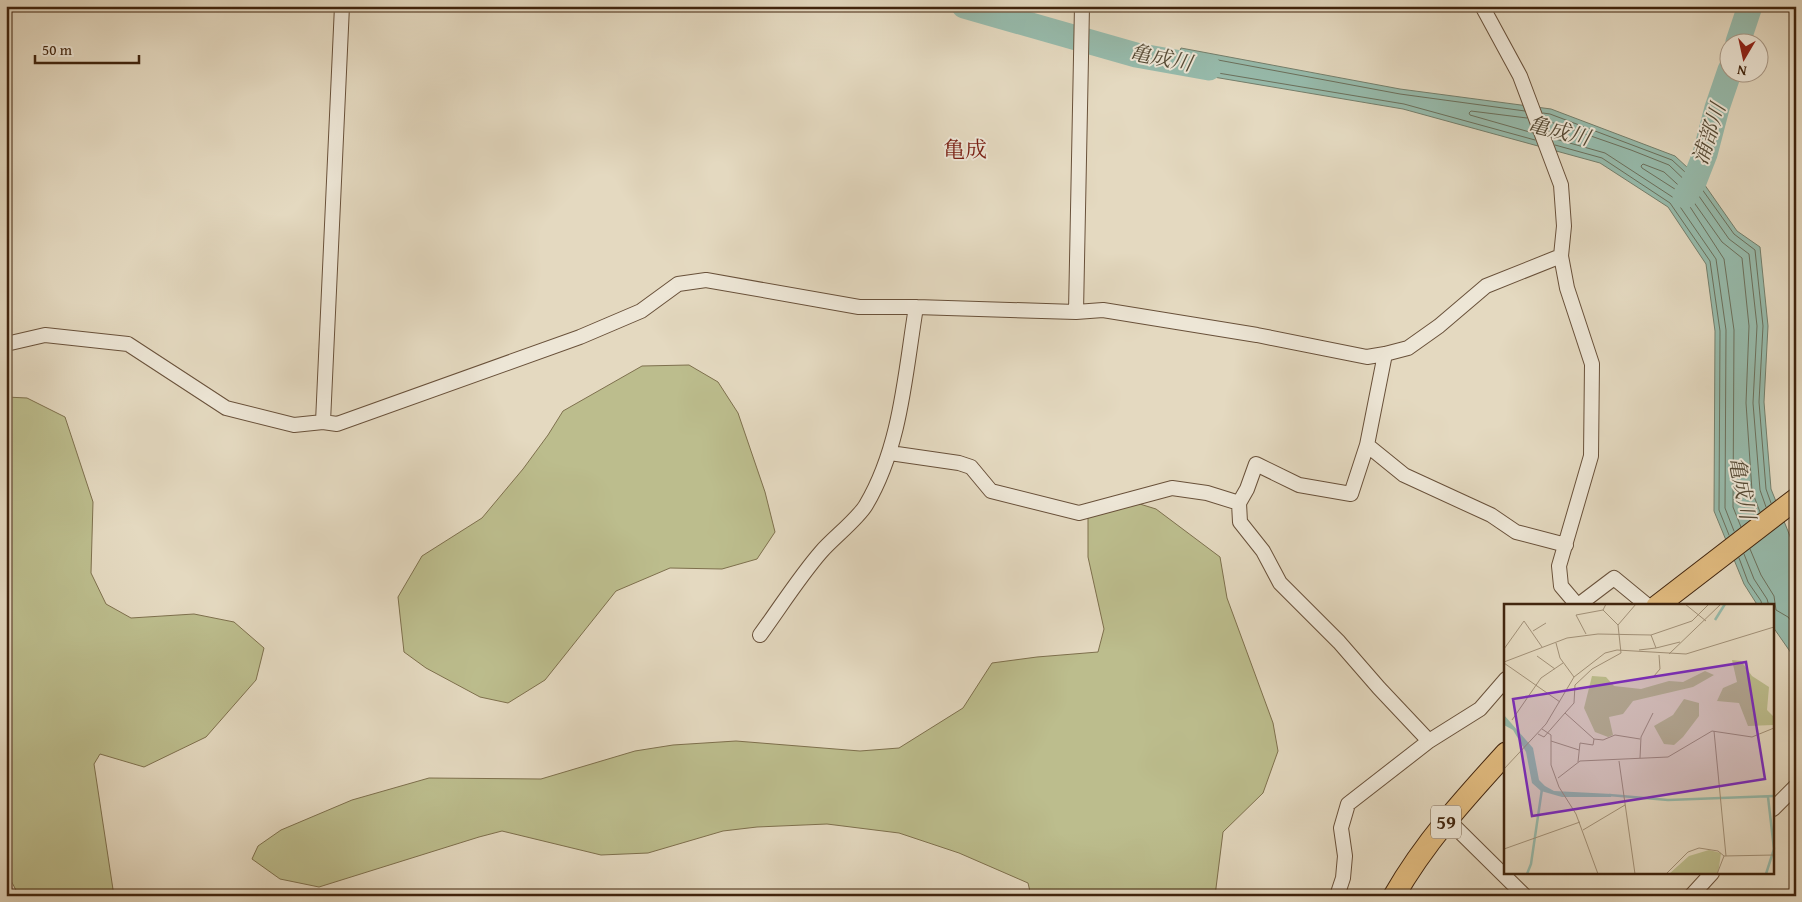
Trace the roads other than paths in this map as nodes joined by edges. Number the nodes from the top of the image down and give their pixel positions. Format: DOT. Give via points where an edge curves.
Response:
graph roads {
  1 [pos="342,6"];
  2 [pos="1082,6"];
  3 [pos="1482,6"];
  4 [pos="1561,256"];
  5 [pos="916,307"];
  6 [pos="1076,312"];
  7 [pos="6,344"];
  8 [pos="1385,354"];
  9 [pos="323,422"];
  10 [pos="1367,445"];
  11 [pos="890,453"];
  12 [pos="1796,499"];
  13 [pos="1239,503"];
  14 [pos="1566,545"];
  15 [pos="1576,604"];
  16 [pos="1581,604"];
  17 [pos="1646,604"];
  18 [pos="1660,604"];
  19 [pos="760,635"];
  20 [pos="1504,681"];
  21 [pos="1429,741"];
  22 [pos="1504,755"];
  23 [pos="1796,786"];
  24 [pos="1774,808"];
  25 [pos="1448,820"];
  26 [pos="1711,874"];
  27 [pos="1337,896"];
  28 [pos="1394,896"];
  29 [pos="1525,896"];
  30 [pos="1691,896"];
  1 -- 9 [label="street"];
  2 -- 6 [label="street"];
  3 -- 4 [label="street" via="1521,77 1560,185 1564,226"];
  4 -- 8 [label="street" via="1486,286 1408,348"];
  4 -- 14 [label="street" via="1567,288 1592,364 1591,456"];
  5 -- 6 [label="street"];
  5 -- 9 [label="street" via="859,307 706,280 678,284 641,311 580,338 337,424"];
  5 -- 11 [label="street"];
  6 -- 8 [label="street" via="1103,310 1257,334 1367,357"];
  7 -- 9 [label="street" via="45,335 128,344 226,408 294,425"];
  8 -- 10 [label="street"];
  10 -- 13 [label="street" via="1351,494 1298,485 1256,464"];
  10 -- 14 [label="street" via="1404,475 1491,515 1516,532"];
  11 -- 13 [label="street" via="965,465 971,467 991,491 1079,513 1172,488 1207,493"];
  11 -- 19 [label="street" via="865,507 820,553"];
  12 -- 18 [label="main road"];
  13 -- 21 [label="street" via="1240,522 1263,551 1280,583"];
  14 -- 15 [label="street" via="1559,566 1561,586"];
  16 -- 17 [label="street" via="1614,578"];
  20 -- 21 [label="street" via="1480,709"];
  21 -- 27 [label="street" via="1348,804 1341,828 1345,856"];
  22 -- 25 [label="main road, 59"];
  23 -- 24 [label="street"];
  25 -- 28 [label="main road, 59"];
  25 -- 29 [label="street"];
  26 -- 30 [label="street"];
}
